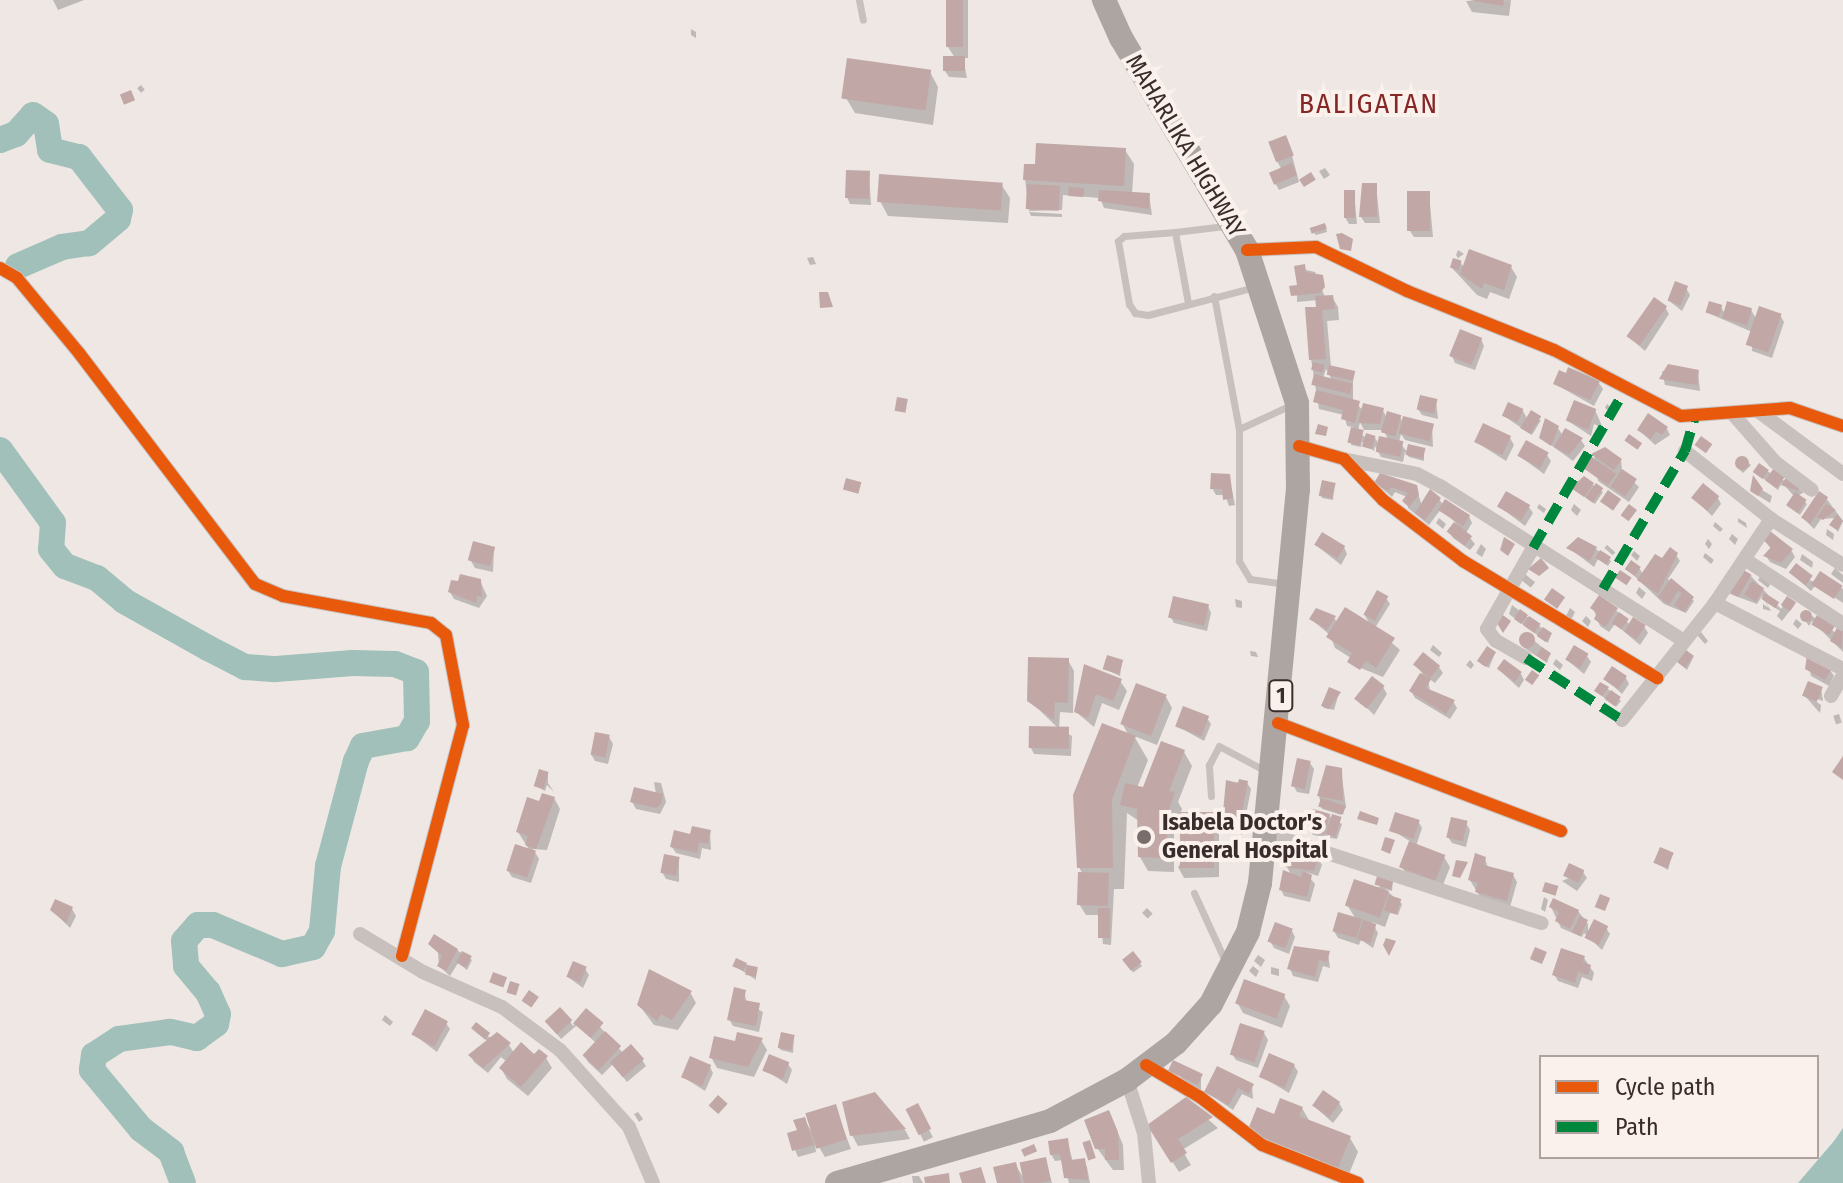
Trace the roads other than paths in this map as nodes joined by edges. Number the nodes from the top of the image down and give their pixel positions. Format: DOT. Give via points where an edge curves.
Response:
graph roads {
  1 [pos="859,0"];
  2 [pos="1104,0"];
  3 [pos="863,20"];
  4 [pos="1232,225"];
  5 [pos="1175,232"];
  6 [pos="1247,250"];
  7 [pos="0,268"];
  8 [pos="1261,286"];
  9 [pos="1214,296"];
  10 [pos="1188,303"];
  11 [pos="1297,403"];
  12 [pos="1758,411"];
  13 [pos="1732,413"];
  14 [pos="1843,426"];
  15 [pos="1239,429"];
  16 [pos="1299,446"];
  17 [pos="1685,451"];
  18 [pos="1344,459"];
  19 [pos="1843,474"];
  20 [pos="1812,490"];
  21 [pos="1771,519"];
  22 [pos="1533,548"];
  23 [pos="1746,560"];
  24 [pos="1843,565"];
  25 [pos="1290,585"];
  26 [pos="1509,588"];
  27 [pos="1715,603"];
  28 [pos="1843,624"];
  29 [pos="1683,640"];
  30 [pos="1526,658"];
  31 [pos="1843,672"];
  32 [pos="1657,678"];
  33 [pos="1831,696"];
  34 [pos="1622,720"];
  35 [pos="1278,723"];
  36 [pos="1273,776"];
  37 [pos="1211,796"];
  38 [pos="1561,831"];
  39 [pos="1266,833"];
  40 [pos="1194,893"];
  41 [pos="1542,923"];
  42 [pos="360,934"];
  43 [pos="402,956"];
  44 [pos="1230,973"];
  45 [pos="1137,1072"];
  46 [pos="653,1183"];
  47 [pos="837,1183"];
  48 [pos="1149,1183"];
  49 [pos="1358,1183"];
  1 -- 3 [label="lane"];
  2 -- 4 [label="highway, MAHARLIKA HIGHWAY / 1"];
  4 -- 5 [label="lane"];
  4 -- 6 [label="highway, MAHARLIKA HIGHWAY / 1"];
  5 -- 10 [label="lane"];
  5 -- 10 [label="lane" via="1124,236 1116,251 1135,313 1148,315"];
  6 -- 8 [label="highway, MAHARLIKA HIGHWAY / 1"];
  6 -- 13 [label="street" via="1316,247 1407,291 1554,350 1667,411 1681,416"];
  7 -- 43 [label="street" via="17,278 79,353 255,584 283,596 431,623 446,635 463,725"];
  8 -- 9 [label="lane"];
  8 -- 11 [label="highway, MAHARLIKA HIGHWAY / 1"];
  9 -- 10 [label="lane"];
  9 -- 15 [label="lane"];
  11 -- 15 [label="lane"];
  11 -- 16 [label="highway, MAHARLIKA HIGHWAY / 1"];
  12 -- 13 [label="street"];
  12 -- 14 [label="street" via="1790,408"];
  12 -- 19 [label="street"];
  13 -- 20 [label="street" via="1775,462"];
  15 -- 25 [label="lane" via="1239,561 1250,579"];
  16 -- 18 [label="street"];
  16 -- 25 [label="highway, MAHARLIKA HIGHWAY / 1"];
  17 -- 21 [label="street"];
  18 -- 22 [label="street" via="1417,474"];
  18 -- 26 [label="street" via="1361,471 1383,500 1463,561"];
  21 -- 23 [label="street"];
  21 -- 24 [label="street"];
  22 -- 26 [label="street"];
  22 -- 29 [label="street"];
  23 -- 27 [label="street"];
  23 -- 28 [label="street"];
  25 -- 35 [label="highway, MAHARLIKA HIGHWAY / 1"];
  26 -- 30 [label="street" via="1487,629 1496,641"];
  26 -- 32 [label="street"];
  27 -- 29 [label="street"];
  27 -- 31 [label="street"];
  29 -- 32 [label="street"];
  31 -- 33 [label="street"];
  32 -- 34 [label="street"];
  35 -- 36 [label="highway, MAHARLIKA HIGHWAY / 1"];
  35 -- 38 [label="street"];
  36 -- 37 [label="lane" via="1219,746 1209,765"];
  36 -- 39 [label="highway, MAHARLIKA HIGHWAY / 1"];
  39 -- 41 [label="street"];
  39 -- 44 [label="highway, MAHARLIKA HIGHWAY / 1" via="1248,932"];
  40 -- 44 [label="lane"];
  42 -- 43 [label="street"];
  43 -- 46 [label="street" via="423,972 502,1007 560,1050 629,1127"];
  44 -- 45 [label="highway, MAHARLIKA HIGHWAY / 1" via="1201,1016"];
  45 -- 47 [label="highway, MAHARLIKA HIGHWAY / 1" via="1050,1121"];
  45 -- 48 [label="street"];
  45 -- 49 [label="street" via="1200,1097 1262,1145"];
}
